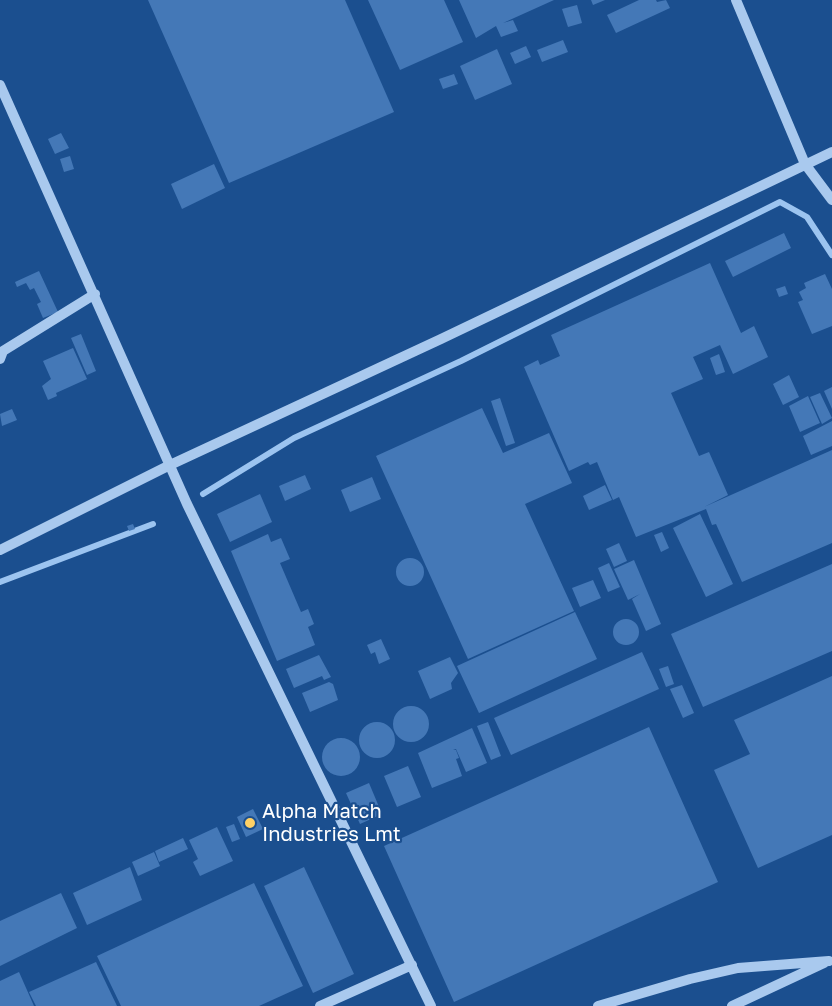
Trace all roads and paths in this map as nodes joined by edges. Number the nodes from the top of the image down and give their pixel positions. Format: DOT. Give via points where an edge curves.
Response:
graph roads {
  1 [pos="736,0"];
  2 [pos="0,86"];
  3 [pos="5,108"];
  4 [pos="832,152"];
  5 [pos="806,164"];
  6 [pos="832,201"];
  7 [pos="95,294"];
  8 [pos="0,358"];
  9 [pos="170,465"];
  10 [pos="0,550"];
  11 [pos="831,960"];
  12 [pos="411,965"];
  13 [pos="320,1006"];
  14 [pos="431,1006"];
  15 [pos="598,1006"];
  16 [pos="732,1006"];
  1 -- 5 [label="street"];
  2 -- 3 [label="street"];
  3 -- 7 [label="street"];
  4 -- 5 [label="street"];
  5 -- 6 [label="street"];
  5 -- 9 [label="street"];
  7 -- 8 [label="street" via="3,351"];
  7 -- 9 [label="street"];
  9 -- 10 [label="street"];
  9 -- 12 [label="street"];
  11 -- 15 [label="street" via="738,968"];
  11 -- 16 [label="street"];
  12 -- 13 [label="street"];
  12 -- 14 [label="street"];
}
